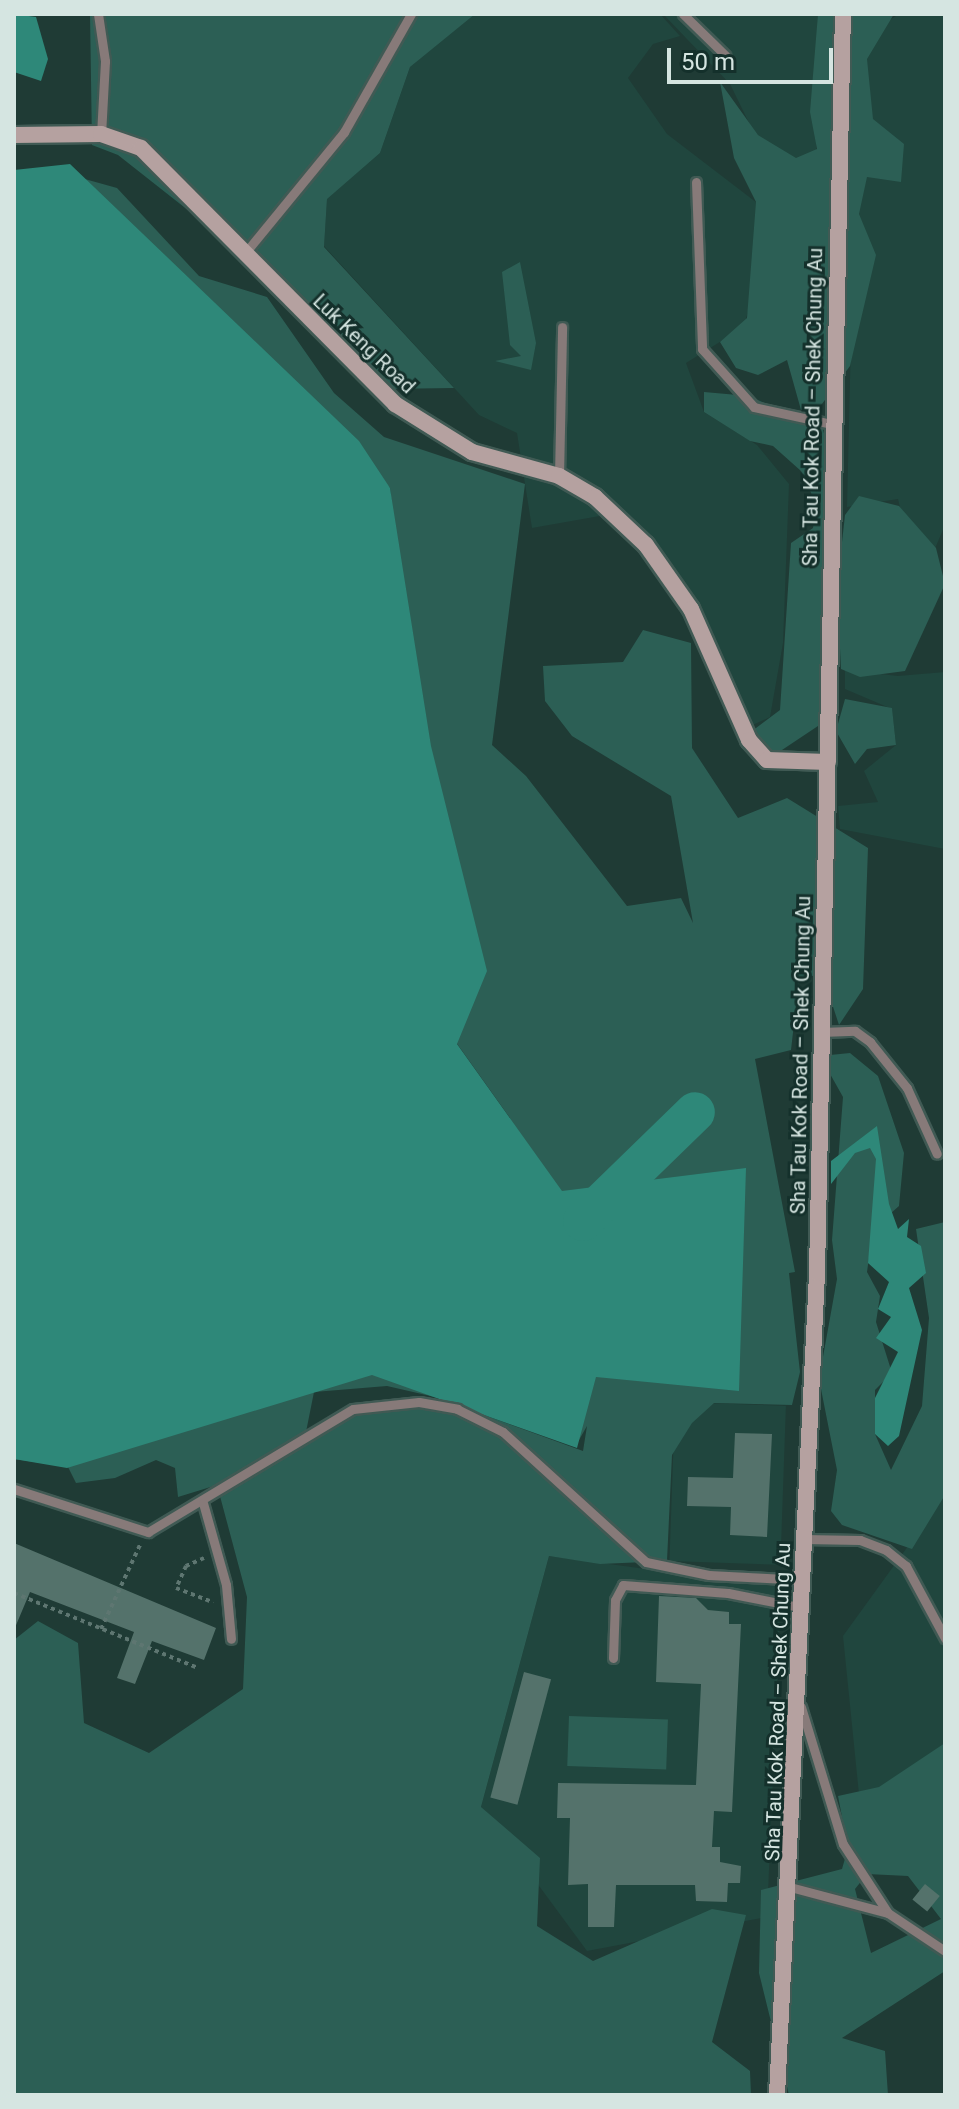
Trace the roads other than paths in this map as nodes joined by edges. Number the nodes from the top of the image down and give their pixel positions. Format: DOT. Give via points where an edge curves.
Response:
graph roads {
  1 [pos="98,14"];
  2 [pos="411,14"];
  3 [pos="683,14"];
  4 [pos="843,14"];
  5 [pos="725,55"];
  6 [pos="101,134"];
  7 [pos="14,135"];
  8 [pos="696,182"];
  9 [pos="245,253"];
  10 [pos="562,327"];
  11 [pos="831,424"];
  12 [pos="559,476"];
  13 [pos="828,762"];
  14 [pos="821,1032"];
  15 [pos="937,1154"];
  16 [pos="14,1489"];
  17 [pos="203,1503"];
  18 [pos="804,1539"];
  19 [pos="805,1580"];
  20 [pos="804,1608"];
  21 [pos="945,1638"];
  22 [pos="231,1639"];
  23 [pos="613,1658"];
  24 [pos="800,1704"];
  25 [pos="790,1887"];
  26 [pos="888,1913"];
  27 [pos="945,1951"];
  28 [pos="777,2095"];
  1 -- 6 [label="lane" via="105,61"];
  2 -- 9 [label="lane" via="344,132"];
  3 -- 5 [label="lane"];
  4 -- 11 [label="main road, Sha Tau Kok Road – Shek Chung Au"];
  6 -- 7 [label="main road, Luk Keng Road"];
  6 -- 9 [label="main road, Luk Keng Road" via="150,155"];
  8 -- 11 [label="lane" via="702,349 754,407"];
  9 -- 12 [label="main road, Luk Keng Road" via="416,419 472,452"];
  10 -- 12 [label="lane"];
  11 -- 13 [label="main road, Sha Tau Kok Road – Shek Chung Au"];
  12 -- 13 [label="main road, Luk Keng Road" via="612,511 653,555 702,626 749,740 767,760"];
  13 -- 14 [label="main road, Sha Tau Kok Road – Shek Chung Au"];
  14 -- 15 [label="lane" via="855,1031 879,1051 907,1088"];
  14 -- 18 [label="main road, Sha Tau Kok Road – Shek Chung Au"];
  16 -- 17 [label="lane" via="128,1531 148,1532"];
  17 -- 19 [label="lane" via="353,1409 419,1402 457,1409 503,1432 646,1562 709,1575"];
  17 -- 22 [label="lane"];
  18 -- 19 [label="main road, Sha Tau Kok Road – Shek Chung Au"];
  18 -- 21 [label="lane" via="860,1540 886,1550 906,1566"];
  19 -- 20 [label="main road, Sha Tau Kok Road – Shek Chung Au"];
  20 -- 23 [label="lane" via="728,1593 623,1585 615,1600"];
  20 -- 24 [label="main road, Sha Tau Kok Road – Shek Chung Au"];
  24 -- 25 [label="main road, Sha Tau Kok Road – Shek Chung Au"];
  24 -- 26 [label="lane" via="843,1844"];
  25 -- 26 [label="lane"];
  25 -- 28 [label="main road, Sha Tau Kok Road – Shek Chung Au"];
  26 -- 27 [label="lane"];
}
